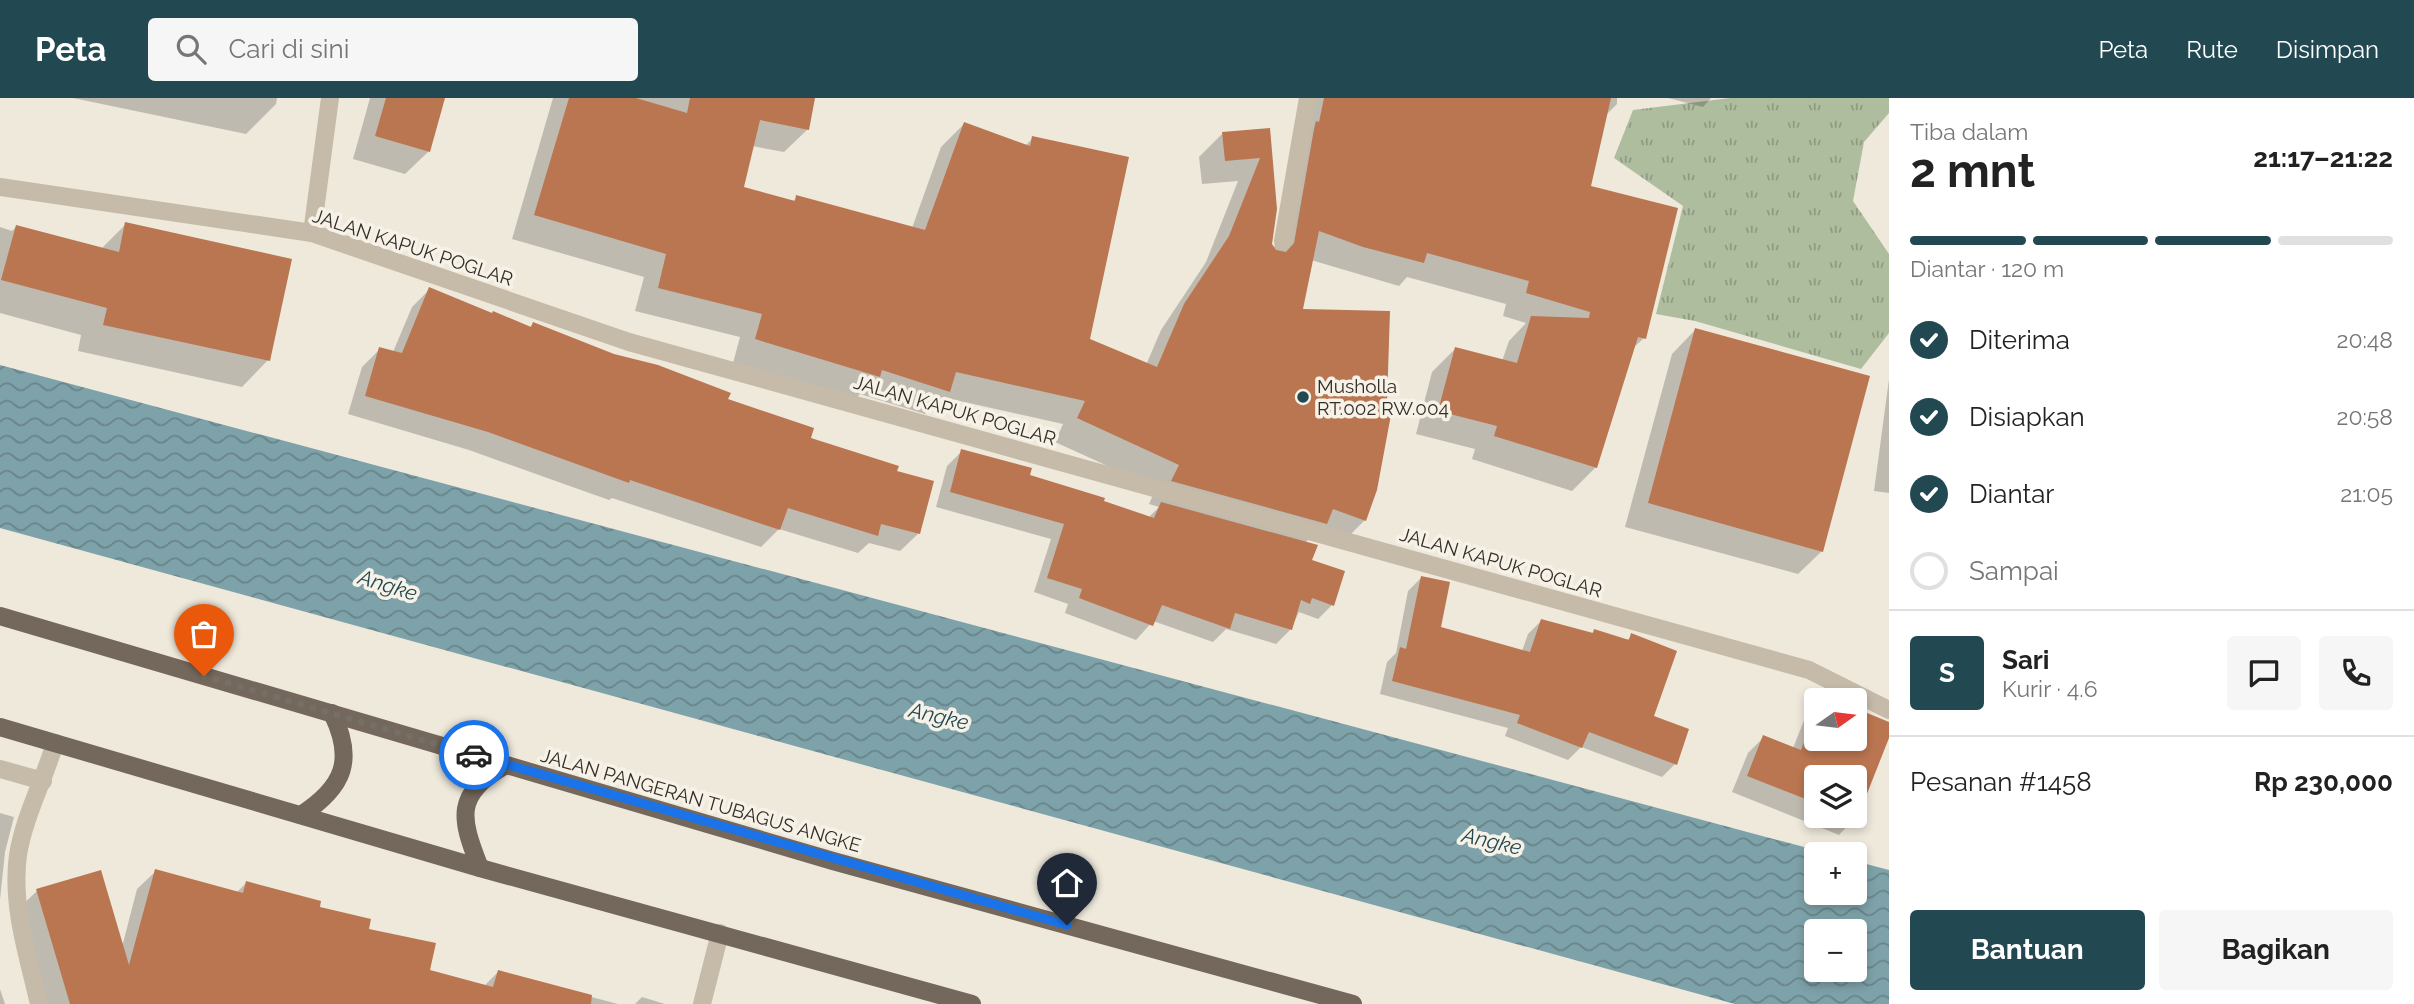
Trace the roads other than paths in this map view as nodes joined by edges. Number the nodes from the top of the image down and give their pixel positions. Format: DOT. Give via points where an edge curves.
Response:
graph roads {
  1 [pos="330,98"];
  2 [pos="1308,98"];
  3 [pos="0,187"];
  4 [pos="312,233"];
  5 [pos="1283,241"];
  6 [pos="0,617"];
  7 [pos="1889,710"];
  8 [pos="332,713"];
  9 [pos="0,727"];
  10 [pos="55,743"];
  11 [pos="506,765"];
  12 [pos="0,769"];
  13 [pos="43,780"];
  14 [pos="301,815"];
  15 [pos="480,867"];
  16 [pos="720,933"];
  17 [pos="39,1004"];
  18 [pos="702,1004"];
  19 [pos="972,1004"];
  20 [pos="1353,1004"];
  1 -- 4 [label="street"];
  2 -- 5 [label="street"];
  3 -- 4 [label="street, JALAN KAPUK POGLAR"];
  4 -- 7 [label="street, JALAN KAPUK POGLAR" via="629,342 1810,670"];
  6 -- 8 [label="main road, JALAN PANGERAN TUBAGUS ANGKE"];
  8 -- 11 [label="main road, JALAN PANGERAN TUBAGUS ANGKE"];
  8 -- 14 [label="main road" via="342,736 341,774 332,791"];
  9 -- 10 [label="main road"];
  10 -- 13 [label="street"];
  10 -- 14 [label="main road"];
  11 -- 15 [label="main road" via="484,778 465,805 464,824"];
  11 -- 20 [label="main road, JALAN PANGERAN TUBAGUS ANGKE" via="833,861"];
  12 -- 13 [label="street"];
  13 -- 17 [label="street" via="17,868 19,918"];
  14 -- 15 [label="main road"];
  15 -- 16 [label="main road"];
  16 -- 18 [label="street"];
  16 -- 19 [label="main road"];
}
